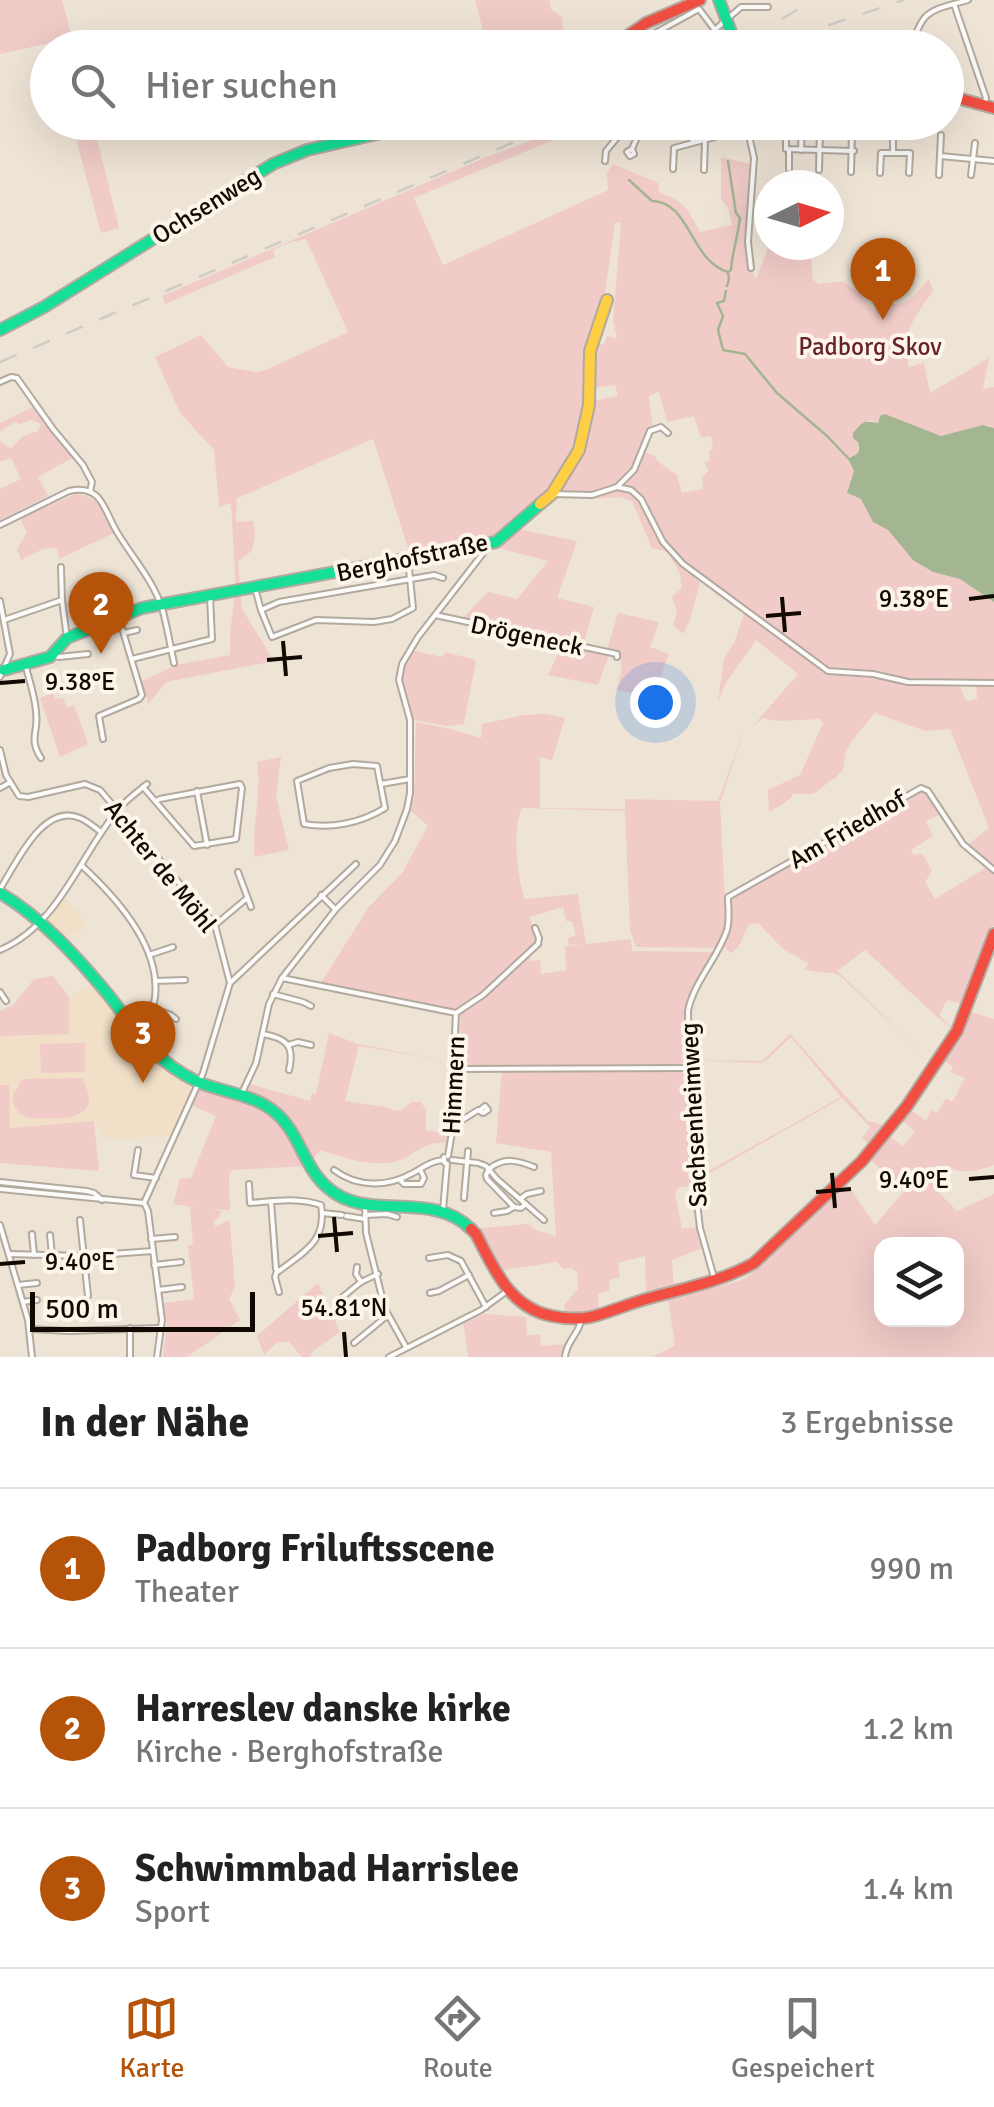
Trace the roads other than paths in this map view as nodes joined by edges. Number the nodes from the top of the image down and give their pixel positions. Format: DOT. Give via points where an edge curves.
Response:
graph roads {
  1 [pos="690,0"];
  2 [pos="700,0"];
  3 [pos="717,0"];
  4 [pos="968,0"];
  5 [pos="954,4"];
  6 [pos="768,7"];
  7 [pos="727,20"];
  8 [pos="629,30"];
  9 [pos="635,30"];
  10 [pos="660,30"];
  11 [pos="715,30"];
  12 [pos="731,30"];
  13 [pos="916,30"];
  14 [pos="963,30"];
  15 [pos="964,33"];
  16 [pos="964,100"];
  17 [pos="989,106"];
  18 [pos="349,140"];
  19 [pos="617,140"];
  20 [pos="636,140"];
  21 [pos="692,140"];
  22 [pos="705,140"];
  23 [pos="750,140"];
  24 [pos="786,140"];
  25 [pos="801,140"];
  26 [pos="819,140"];
  27 [pos="852,140"];
  28 [pos="893,140"];
  29 [pos="941,140"];
  30 [pos="693,143"];
  31 [pos="974,143"];
  32 [pos="632,149"];
  33 [pos="789,150"];
  34 [pos="801,150"];
  35 [pos="819,150"];
  36 [pos="853,151"];
  37 [pos="892,153"];
  38 [pos="940,156"];
  39 [pos="972,158"];
  40 [pos="605,162"];
  41 [pos="994,162"];
  42 [pos="789,168"];
  43 [pos="673,169"];
  44 [pos="704,170"];
  45 [pos="819,170"];
  46 [pos="851,172"];
  47 [pos="880,172"];
  48 [pos="909,173"];
  49 [pos="939,175"];
  50 [pos="970,176"];
  51 [pos="752,268"];
  52 [pos="607,300"];
  53 [pos="0,330"];
  54 [pos="0,382"];
  55 [pos="668,433"];
  56 [pos="616,487"];
  57 [pos="90,492"];
  58 [pos="552,494"];
  59 [pos="0,524"];
  60 [pos="491,544"];
  61 [pos="408,560"];
  62 [pos="61,567"];
  63 [pos="442,578"];
  64 [pos="411,580"];
  65 [pos="255,588"];
  66 [pos="210,597"];
  67 [pos="62,600"];
  68 [pos="0,601"];
  69 [pos="160,605"];
  70 [pos="260,610"];
  71 [pos="435,615"];
  72 [pos="119,618"];
  73 [pos="4,620"];
  74 [pos="137,630"];
  75 [pos="124,634"];
  76 [pos="67,638"];
  77 [pos="170,648"];
  78 [pos="10,654"];
  79 [pos="88,654"];
  80 [pos="53,655"];
  81 [pos="617,657"];
  82 [pos="132,659"];
  83 [pos="174,662"];
  84 [pos="23,664"];
  85 [pos="2,673"];
  86 [pos="994,683"];
  87 [pos="103,740"];
  88 [pos="0,750"];
  89 [pos="41,758"];
  90 [pos="410,779"];
  91 [pos="9,783"];
  92 [pos="381,784"];
  93 [pos="0,788"];
  94 [pos="198,791"];
  95 [pos="156,802"];
  96 [pos="118,810"];
  97 [pos="101,832"];
  98 [pos="207,845"];
  99 [pos="356,864"];
  100 [pos="81,865"];
  101 [pos="994,870"];
  102 [pos="238,872"];
  103 [pos="0,891"];
  104 [pos="321,895"];
  105 [pos="728,897"];
  106 [pos="246,899"];
  107 [pos="251,907"];
  108 [pos="336,910"];
  109 [pos="40,922"];
  110 [pos="215,925"];
  111 [pos="535,928"];
  112 [pos="994,934"];
  113 [pos="173,947"];
  114 [pos="0,950"];
  115 [pos="150,956"];
  116 [pos="282,978"];
  117 [pos="186,980"];
  118 [pos="155,981"];
  119 [pos="230,983"];
  120 [pos="0,992"];
  121 [pos="273,994"];
  122 [pos="6,1001"];
  123 [pos="311,1006"];
  124 [pos="152,1008"];
  125 [pos="456,1014"];
  126 [pos="176,1019"];
  127 [pos="137,1032"];
  128 [pos="263,1034"];
  129 [pos="288,1045"];
  130 [pos="311,1045"];
  131 [pos="688,1068"];
  132 [pos="454,1069"];
  133 [pos="289,1070"];
  134 [pos="199,1082"];
  135 [pos="241,1095"];
  136 [pos="480,1110"];
  137 [pos="453,1126"];
  138 [pos="138,1150"];
  139 [pos="468,1151"];
  140 [pos="448,1160"];
  141 [pos="467,1162"];
  142 [pos="534,1167"];
  143 [pos="420,1169"];
  144 [pos="489,1169"];
  145 [pos="334,1170"];
  146 [pos="156,1178"];
  147 [pos="400,1179"];
  148 [pos="0,1182"];
  149 [pos="249,1184"];
  150 [pos="0,1189"];
  151 [pos="330,1191"];
  152 [pos="541,1191"];
  153 [pos="464,1198"];
  154 [pos="520,1199"];
  155 [pos="102,1200"];
  156 [pos="272,1201"];
  157 [pos="144,1203"];
  158 [pos="526,1204"];
  159 [pos="321,1205"];
  160 [pos="514,1207"];
  161 [pos="442,1210"];
  162 [pos="494,1212"];
  163 [pos="322,1213"];
  164 [pos="365,1213"];
  165 [pos="397,1217"];
  166 [pos="80,1220"];
  167 [pos="544,1220"];
  168 [pos="0,1225"];
  169 [pos="32,1234"];
  170 [pos="50,1235"];
  171 [pos="174,1236"];
  172 [pos="151,1239"];
  173 [pos="152,1251"];
  174 [pos="10,1254"];
  175 [pos="34,1255"];
  176 [pos="52,1255"];
  177 [pos="82,1256"];
  178 [pos="428,1258"];
  179 [pos="180,1262"];
  180 [pos="154,1265"];
  181 [pos="357,1267"];
  182 [pos="277,1271"];
  183 [pos="378,1274"];
  184 [pos="469,1275"];
  185 [pos="715,1281"];
  186 [pos="361,1282"];
  187 [pos="37,1283"];
  188 [pos="18,1285"];
  189 [pos="182,1288"];
  190 [pos="158,1290"];
  191 [pos="507,1291"];
  192 [pos="278,1292"];
  193 [pos="430,1293"];
  194 [pos="88,1296"];
  195 [pos="340,1299"];
  196 [pos="38,1300"];
  197 [pos="23,1302"];
  198 [pos="486,1307"];
  199 [pos="388,1315"];
  200 [pos="581,1319"];
  201 [pos="130,1328"];
  202 [pos="162,1328"];
  203 [pos="30,1329"];
  204 [pos="354,1343"];
  205 [pos="406,1347"];
  206 [pos="32,1357"];
  207 [pos="130,1357"];
  208 [pos="157,1357"];
  209 [pos="389,1357"];
  210 [pos="565,1357"];
  1 -- 8 [label="street"];
  2 -- 9 [label="street"];
  3 -- 7 [label="street"];
  4 -- 5 [label="street"];
  5 -- 13 [label="street" via="925,15"];
  5 -- 14 [label="street"];
  6 -- 7 [label="street" via="742,7"];
  7 -- 11 [label="street"];
  7 -- 12 [label="street"];
  10 -- 11 [label="street" via="699,9"];
  15 -- 17 [label="street"];
  16 -- 17 [label="street"];
  18 -- 53 [label="street, Ochsenweg" via="273,164"];
  19 -- 40 [label="street"];
  20 -- 32 [label="street"];
  21 -- 30 [label="street"];
  22 -- 30 [label="street"];
  22 -- 44 [label="street"];
  23 -- 51 [label="street"];
  24 -- 33 [label="street"];
  25 -- 34 [label="street"];
  26 -- 35 [label="street"];
  27 -- 36 [label="street"];
  28 -- 37 [label="street"];
  29 -- 38 [label="street"];
  30 -- 43 [label="street" via="674,148"];
  31 -- 39 [label="street"];
  33 -- 34 [label="street"];
  33 -- 42 [label="street"];
  34 -- 35 [label="street"];
  35 -- 36 [label="street"];
  35 -- 45 [label="street"];
  36 -- 46 [label="street"];
  37 -- 47 [label="street" via="881,152"];
  37 -- 48 [label="street" via="910,154"];
  38 -- 39 [label="street"];
  38 -- 49 [label="street"];
  39 -- 41 [label="street"];
  39 -- 50 [label="street"];
  52 -- 58 [label="street, Berghofstraße" via="590,351 583,438"];
  54 -- 57 [label="street" via="18,378 90,477"];
  55 -- 56 [label="street" via="661,427 650,431 634,470"];
  56 -- 58 [label="street" via="592,496"];
  56 -- 86 [label="street" via="638,494 683,564 828,670 908,682"];
  57 -- 59 [label="street" via="69,491"];
  57 -- 69 [label="street" via="104,504"];
  58 -- 60 [label="street, Berghofstraße"];
  60 -- 61 [label="street, Berghofstraße"];
  60 -- 71 [label="street"];
  61 -- 64 [label="street"];
  61 -- 65 [label="street, Berghofstraße"];
  62 -- 67 [label="street"];
  63 -- 64 [label="street"];
  64 -- 70 [label="street"];
  64 -- 70 [label="street" via="413,608 392,619 316,620 274,637"];
  65 -- 66 [label="street, Berghofstraße"];
  65 -- 70 [label="street"];
  66 -- 69 [label="street, Berghofstraße"];
  66 -- 77 [label="street" via="212,639"];
  67 -- 73 [label="street"];
  67 -- 76 [label="street"];
  68 -- 73 [label="street"];
  69 -- 72 [label="street, Berghofstraße"];
  69 -- 77 [label="street"];
  71 -- 81 [label="street, Drögeneck"];
  71 -- 90 [label="street" via="400,672 410,720"];
  72 -- 75 [label="street"];
  72 -- 76 [label="street, Berghofstraße"];
  73 -- 78 [label="street"];
  74 -- 75 [label="street"];
  75 -- 82 [label="street"];
  76 -- 80 [label="street, Berghofstraße"];
  77 -- 82 [label="street"];
  77 -- 83 [label="street"];
  78 -- 84 [label="street"];
  78 -- 85 [label="street"];
  79 -- 80 [label="street"];
  80 -- 84 [label="street"];
  82 -- 87 [label="street" via="141,697 98,716"];
  84 -- 85 [label="street"];
  84 -- 89 [label="street"];
  88 -- 91 [label="street"];
  90 -- 92 [label="street"];
  90 -- 108 [label="street" via="410,800 389,853"];
  91 -- 93 [label="street"];
  91 -- 96 [label="street, Achter de Möhl" via="22,797 89,784"];
  92 -- 92 [label="street" via="385,808 376,813 346,824 304,824 296,785 306,776 340,765 376,765"];
  94 -- 95 [label="street"];
  94 -- 98 [label="street"];
  94 -- 98 [label="street" via="242,788 236,839"];
  95 -- 96 [label="street" via="145,785"];
  95 -- 98 [label="street" via="194,846"];
  96 -- 97 [label="street"];
  96 -- 110 [label="street, Achter de Möhl"];
  97 -- 100 [label="street"];
  97 -- 103 [label="street" via="76,817 51,820"];
  99 -- 104 [label="street"];
  100 -- 109 [label="street"];
  100 -- 115 [label="street" via="120,908"];
  101 -- 105 [label="street, Am Friedhof" via="963,844 921,788"];
  102 -- 106 [label="street"];
  103 -- 109 [label="street"];
  104 -- 108 [label="street"];
  104 -- 119 [label="street"];
  105 -- 131 [label="street, Sachsenheimweg" via="727,932 689,1006"];
  106 -- 107 [label="street"];
  106 -- 110 [label="street"];
  108 -- 116 [label="street"];
  109 -- 114 [label="street"];
  109 -- 127 [label="street"];
  110 -- 119 [label="street, Achter de Möhl"];
  111 -- 125 [label="street" via="538,944"];
  112 -- 185 [label="street" via="957,1031 892,1125 754,1262"];
  113 -- 115 [label="street"];
  115 -- 118 [label="street"];
  116 -- 121 [label="street"];
  116 -- 125 [label="street"];
  117 -- 118 [label="street"];
  118 -- 124 [label="street"];
  119 -- 134 [label="street"];
  120 -- 122 [label="street"];
  121 -- 123 [label="street"];
  121 -- 128 [label="street"];
  124 -- 126 [label="street"];
  124 -- 127 [label="street"];
  125 -- 132 [label="street, Himmern"];
  127 -- 134 [label="street" via="156,1055"];
  128 -- 129 [label="street"];
  128 -- 135 [label="street"];
  129 -- 130 [label="street"];
  129 -- 133 [label="street"];
  131 -- 132 [label="street"];
  131 -- 185 [label="street, Sachsenheimweg" via="698,1221"];
  132 -- 137 [label="street, Himmern"];
  134 -- 135 [label="street"];
  134 -- 146 [label="street"];
  135 -- 151 [label="street" via="282,1118"];
  136 -- 137 [label="street"];
  137 -- 140 [label="street, Himmern"];
  138 -- 146 [label="street" via="134,1175"];
  139 -- 141 [label="street"];
  140 -- 141 [label="street"];
  140 -- 143 [label="street"];
  140 -- 161 [label="street, Himmern"];
  141 -- 144 [label="street"];
  141 -- 153 [label="street"];
  142 -- 144 [label="street" via="509,1160"];
  143 -- 147 [label="street"];
  143 -- 147 [label="street" via="421,1184"];
  144 -- 154 [label="street"];
  144 -- 160 [label="street" via="487,1179"];
  145 -- 147 [label="street" via="364,1183"];
  146 -- 157 [label="street"];
  148 -- 155 [label="street" via="87,1191"];
  149 -- 156 [label="street" via="250,1203"];
  150 -- 155 [label="street"];
  151 -- 159 [label="street"];
  151 -- 164 [label="street"];
  152 -- 154 [label="street"];
  154 -- 158 [label="street"];
  155 -- 157 [label="street"];
  156 -- 159 [label="street"];
  156 -- 182 [label="street"];
  157 -- 172 [label="street"];
  158 -- 160 [label="street"];
  158 -- 167 [label="street"];
  159 -- 163 [label="street"];
  160 -- 162 [label="street"];
  161 -- 164 [label="street"];
  161 -- 191 [label="street" via="476,1234"];
  163 -- 164 [label="street"];
  163 -- 182 [label="street" via="318,1238"];
  164 -- 165 [label="street"];
  164 -- 183 [label="street"];
  166 -- 177 [label="street"];
  168 -- 174 [label="street"];
  169 -- 175 [label="street"];
  170 -- 176 [label="street"];
  171 -- 172 [label="street"];
  172 -- 173 [label="street"];
  173 -- 177 [label="street"];
  173 -- 180 [label="street"];
  174 -- 175 [label="street"];
  174 -- 188 [label="street"];
  175 -- 176 [label="street"];
  176 -- 177 [label="street"];
  177 -- 194 [label="street"];
  178 -- 184 [label="street" via="453,1256"];
  179 -- 180 [label="street"];
  180 -- 190 [label="street"];
  181 -- 186 [label="street"];
  182 -- 192 [label="street"];
  183 -- 186 [label="street"];
  183 -- 199 [label="street"];
  184 -- 193 [label="street"];
  184 -- 198 [label="street"];
  185 -- 200 [label="street"];
  186 -- 195 [label="street"];
  187 -- 188 [label="street"];
  188 -- 197 [label="street"];
  189 -- 190 [label="street"];
  190 -- 202 [label="street"];
  191 -- 198 [label="street"];
  191 -- 200 [label="street" via="540,1314"];
  196 -- 197 [label="street"];
  197 -- 203 [label="street"];
  198 -- 205 [label="street"];
  199 -- 204 [label="street"];
  199 -- 205 [label="street"];
  200 -- 210 [label="street"];
  201 -- 202 [label="street"];
  201 -- 203 [label="street"];
  201 -- 207 [label="street"];
  202 -- 208 [label="street"];
  203 -- 206 [label="street"];
  205 -- 209 [label="street"];
}
